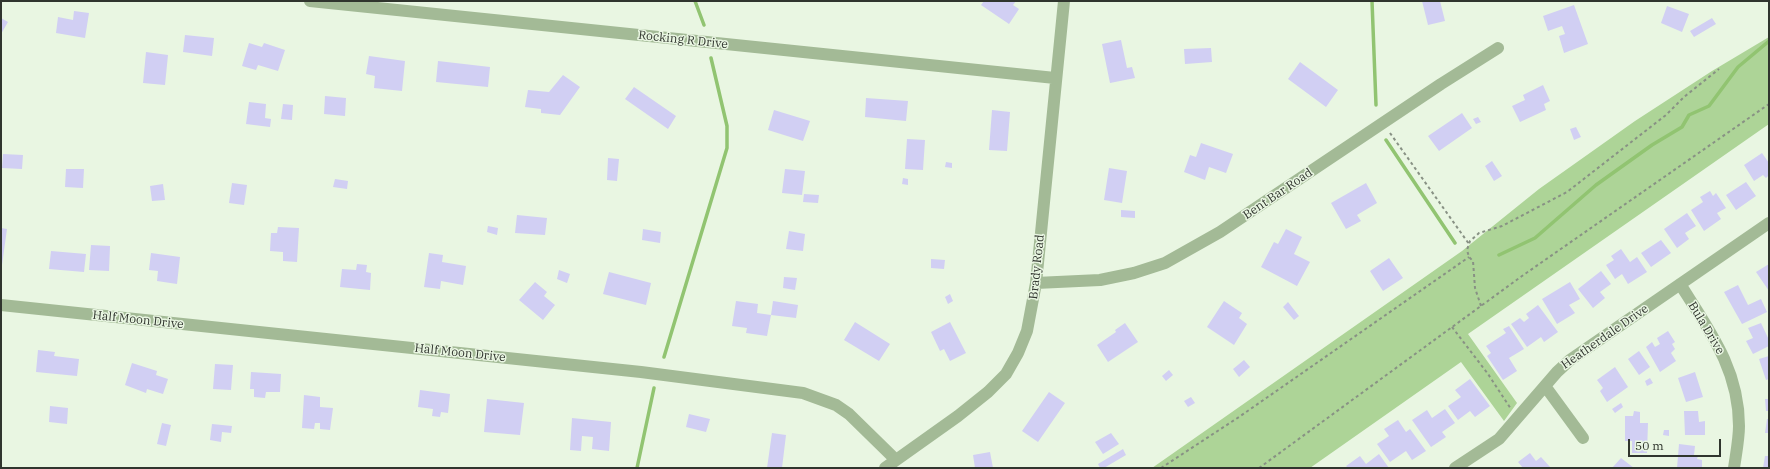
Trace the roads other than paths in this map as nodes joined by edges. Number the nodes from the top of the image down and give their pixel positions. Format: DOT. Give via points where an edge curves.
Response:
graph roads {
  1 [pos="310,1"];
  2 [pos="1064,1"];
  3 [pos="1498,48"];
  4 [pos="1055,78"];
  5 [pos="1769,223"];
  6 [pos="1036,284"];
  7 [pos="1680,284"];
  8 [pos="1,305"];
  9 [pos="1545,386"];
  10 [pos="1583,438"];
  11 [pos="896,460"];
  12 [pos="885,468"];
  13 [pos="1455,468"];
  14 [pos="1734,468"];
  1 -- 4 [label="street, Rocking R Drive"];
  2 -- 4 [label="street, Brady Road"];
  3 -- 6 [label="street, Bent Bar Road" via="1220,232 1165,263 1100,280"];
  4 -- 6 [label="street, Brady Road"];
  5 -- 7 [label="street, Heatherdale Drive"];
  6 -- 11 [label="street, Brady Road" via="1027,331 1006,374 958,416"];
  7 -- 9 [label="street, Heatherdale Drive" via="1570,360"];
  7 -- 14 [label="street, Bula Drive" via="1717,342 1733,383 1739,426"];
  8 -- 11 [label="street, Half Moon Drive" via="635,372 803,393 836,405 849,414"];
  9 -- 10 [label="street"];
  9 -- 13 [label="street, Heatherdale Drive" via="1499,439"];
  11 -- 12 [label="street, Brady Road"];
}
